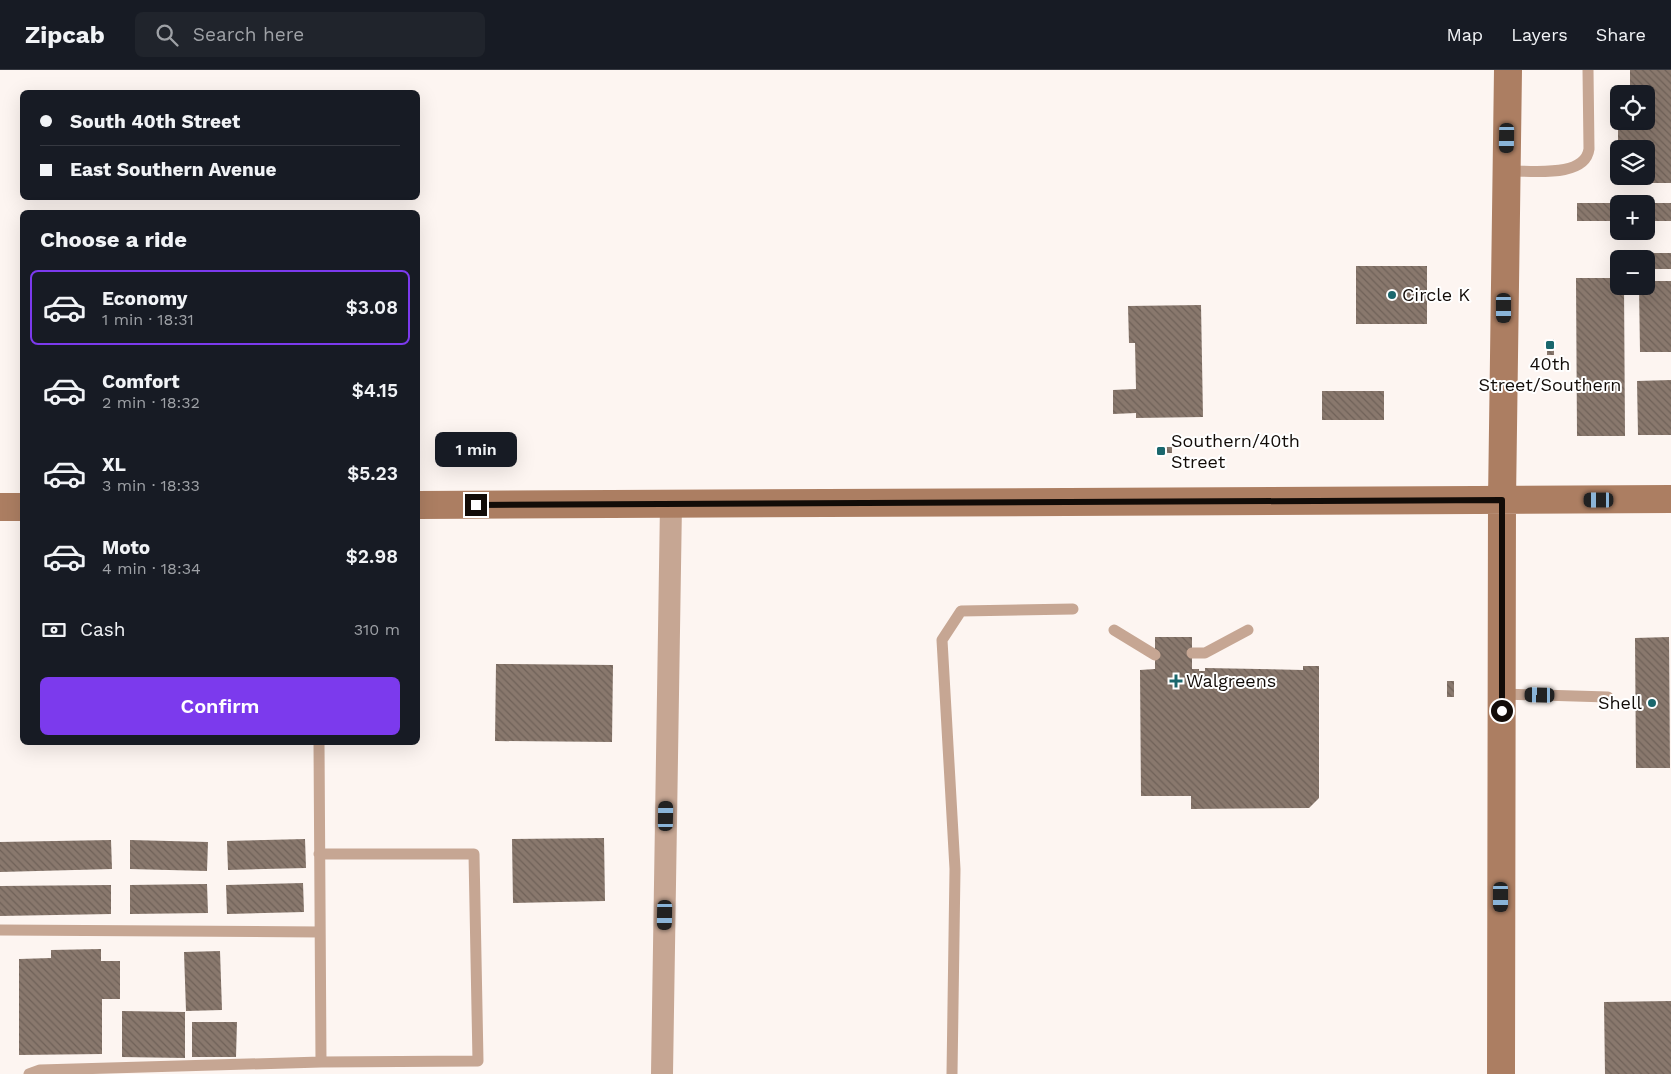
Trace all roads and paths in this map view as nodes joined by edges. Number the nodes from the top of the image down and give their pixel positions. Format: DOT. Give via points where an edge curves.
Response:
graph roads {
  1 [pos="1508,70"];
  2 [pos="1588,70"];
  3 [pos="1507,170"];
  4 [pos="1671,499"];
  5 [pos="1502,500"];
  6 [pos="671,504"];
  7 [pos="420,505"];
  8 [pos="0,507"];
  9 [pos="20,507"];
  10 [pos="1073,609"];
  11 [pos="1114,630"];
  12 [pos="1248,630"];
  13 [pos="1192,653"];
  14 [pos="1155,655"];
  15 [pos="1502,694"];
  16 [pos="1608,696"];
  17 [pos="319,745"];
  18 [pos="319,854"];
  19 [pos="0,930"];
  20 [pos="320,932"];
  21 [pos="322,1062"];
  22 [pos="30,1074"];
  23 [pos="662,1074"];
  24 [pos="952,1074"];
  25 [pos="1501,1074"];
  1 -- 3 [label="main road"];
  2 -- 3 [label="lane" via="1589,149 1586,160 1573,169"];
  3 -- 5 [label="main road"];
  4 -- 5 [label="main road"];
  5 -- 6 [label="main road"];
  5 -- 15 [label="main road"];
  6 -- 7 [label="main road"];
  6 -- 23 [label="street"];
  8 -- 9 [label="main road"];
  10 -- 24 [label="lane" via="961,611 942,640 955,869"];
  11 -- 14 [label="lane"];
  12 -- 13 [label="lane" via="1205,653"];
  15 -- 16 [label="lane"];
  15 -- 25 [label="main road"];
  17 -- 18 [label="lane"];
  18 -- 20 [label="lane"];
  18 -- 21 [label="lane" via="474,854 478,1060"];
  19 -- 20 [label="lane"];
  20 -- 21 [label="lane"];
  21 -- 22 [label="lane" via="40,1070"];
}
